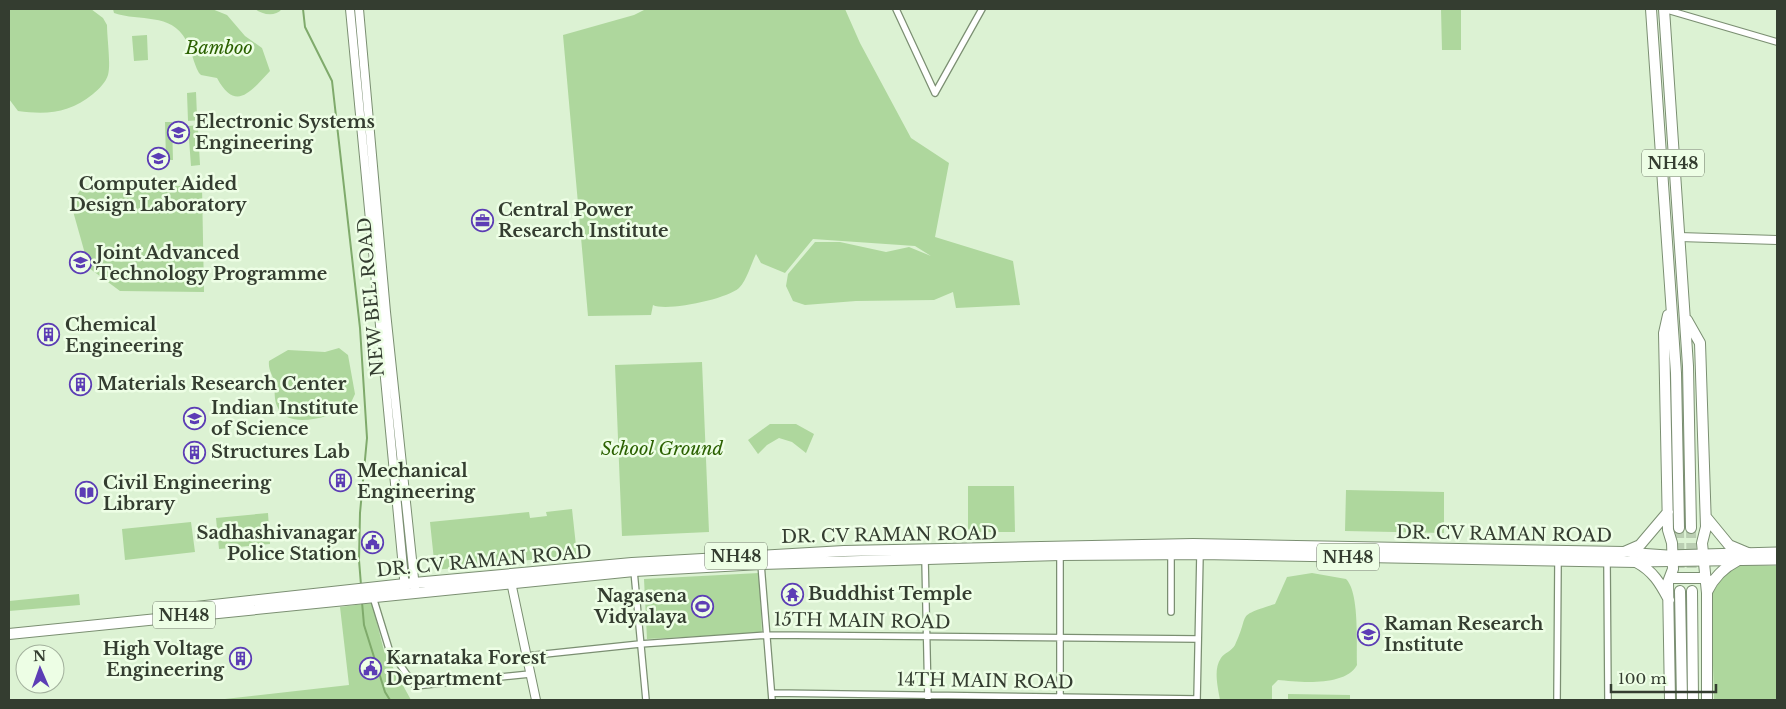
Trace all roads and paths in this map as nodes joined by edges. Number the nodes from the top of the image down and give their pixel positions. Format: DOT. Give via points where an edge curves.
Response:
graph roads {
  1 [pos="350,9"];
  2 [pos="359,9"];
  3 [pos="982,9"];
  4 [pos="1652,9"];
  5 [pos="1664,9"];
  6 [pos="899,10"];
  7 [pos="1777,42"];
  8 [pos="1679,236"];
  9 [pos="1777,240"];
  10 [pos="1670,304"];
  11 [pos="1685,316"];
  12 [pos="1668,512"];
  13 [pos="1706,516"];
  14 [pos="1679,528"];
  15 [pos="1691,528"];
  16 [pos="1624,552"];
  17 [pos="1748,552"];
  18 [pos="1777,552"];
  19 [pos="1171,554"];
  20 [pos="1200,554"];
  21 [pos="1060,555"];
  22 [pos="1703,558"];
  23 [pos="925,559"];
  24 [pos="1671,560"];
  25 [pos="1777,560"];
  26 [pos="1558,561"];
  27 [pos="1738,561"];
  28 [pos="1607,562"];
  29 [pos="1636,562"];
  30 [pos="762,564"];
  31 [pos="634,570"];
  32 [pos="1670,578"];
  33 [pos="1706,578"];
  34 [pos="512,586"];
  35 [pos="410,588"];
  36 [pos="1680,591"];
  37 [pos="1692,591"];
  38 [pos="1706,593"];
  39 [pos="364,594"];
  40 [pos="1669,600"];
  41 [pos="1171,612"];
  42 [pos="9,627"];
  43 [pos="9,634"];
  44 [pos="768,635"];
  45 [pos="927,636"];
  46 [pos="1060,638"];
  47 [pos="1198,639"];
  48 [pos="640,644"];
  49 [pos="526,656"];
  50 [pos="530,674"];
  51 [pos="772,693"];
  52 [pos="928,698"];
  53 [pos="1060,699"];
  54 [pos="536,700"];
  55 [pos="646,700"];
  56 [pos="772,700"];
  57 [pos="1197,700"];
  58 [pos="1557,700"];
  59 [pos="1608,700"];
  60 [pos="1670,700"];
  61 [pos="1682,700"];
  62 [pos="1693,700"];
  63 [pos="1707,700"];
  1 -- 35 [label="main road, NEW BEL ROAD"];
  2 -- 35 [label="main road, NEW BEL ROAD"];
  3 -- 6 [label="street" via="935,93"];
  4 -- 10 [label="highway, NH48"];
  5 -- 7 [label="street"];
  5 -- 8 [label="highway, NH48"];
  8 -- 9 [label="main road"];
  8 -- 11 [label="highway, NH48"];
  10 -- 12 [label="highway, NH48" via="1664,334"];
  10 -- 14 [label="highway" via="1676,373"];
  11 -- 13 [label="highway, NH48" via="1700,343"];
  11 -- 15 [label="highway"];
  12 -- 16 [label="highway" via="1640,545"];
  12 -- 24 [label="highway"];
  13 -- 17 [label="highway" via="1729,545"];
  13 -- 22 [label="highway, NH48"];
  16 -- 24 [label="main road, DR. CV RAMAN ROAD"];
  16 -- 35 [label="highway, DR. CV RAMAN ROAD / NH48" via="1202,544 889,550 668,561"];
  17 -- 18 [label="main road"];
  17 -- 22 [label="main road"];
  19 -- 20 [label="highway, DR. CV RAMAN ROAD / NH48"];
  19 -- 21 [label="highway, DR. CV RAMAN ROAD / NH48"];
  19 -- 41 [label="street"];
  20 -- 26 [label="highway, DR. CV RAMAN ROAD / NH48"];
  20 -- 47 [label="street"];
  21 -- 23 [label="highway, DR. CV RAMAN ROAD / NH48"];
  21 -- 46 [label="street"];
  22 -- 24 [label="main road"];
  22 -- 24 [label="main road, DR. CV RAMAN ROAD" via="1683,554"];
  22 -- 27 [label="main road"];
  22 -- 33 [label="highway"];
  23 -- 30 [label="highway, DR. CV RAMAN ROAD / NH48"];
  23 -- 45 [label="street"];
  24 -- 29 [label="main road, DR. CV RAMAN ROAD / NH48"];
  24 -- 32 [label="highway"];
  25 -- 27 [label="main road"];
  26 -- 28 [label="highway, DR. CV RAMAN ROAD / NH48"];
  26 -- 58 [label="street"];
  27 -- 38 [label="highway" via="1726,566 1712,580"];
  28 -- 29 [label="highway, DR. CV RAMAN ROAD / NH48"];
  28 -- 59 [label="street"];
  29 -- 40 [label="highway" via="1648,568"];
  30 -- 31 [label="highway, DR. CV RAMAN ROAD / NH48"];
  30 -- 44 [label="street"];
  31 -- 34 [label="highway, DR. CV RAMAN ROAD / NH48"];
  31 -- 48 [label="street"];
  32 -- 33 [label="highway"];
  32 -- 40 [label="highway"];
  33 -- 38 [label="highway"];
  34 -- 35 [label="highway, DR. CV RAMAN ROAD / NH48"];
  34 -- 49 [label="main road"];
  35 -- 39 [label="highway, DR. CV RAMAN ROAD / NH48"];
  36 -- 61 [label="highway"];
  37 -- 62 [label="highway"];
  38 -- 63 [label="highway"];
  39 -- 42 [label="highway, DR. CV RAMAN ROAD / NH48"];
  39 -- 43 [label="highway, DR. CV RAMAN ROAD / NH48"];
  39 -- 50 [label="street" via="389,648 415,686"];
  40 -- 60 [label="highway"];
  44 -- 45 [label="street, 15TH MAIN ROAD"];
  44 -- 48 [label="street, 15TH MAIN ROAD"];
  44 -- 51 [label="street"];
  45 -- 46 [label="street, 15TH MAIN ROAD"];
  45 -- 52 [label="street"];
  46 -- 47 [label="street, 15TH MAIN ROAD"];
  46 -- 53 [label="street"];
  47 -- 57 [label="street"];
  48 -- 49 [label="street, 15TH MAIN ROAD"];
  48 -- 55 [label="street"];
  49 -- 50 [label="main road"];
  50 -- 54 [label="main road"];
  51 -- 52 [label="street, 14TH MAIN ROAD"];
  51 -- 56 [label="street"];
  52 -- 53 [label="street, 14TH MAIN ROAD"];
  53 -- 57 [label="street, 14TH MAIN ROAD"];
}
